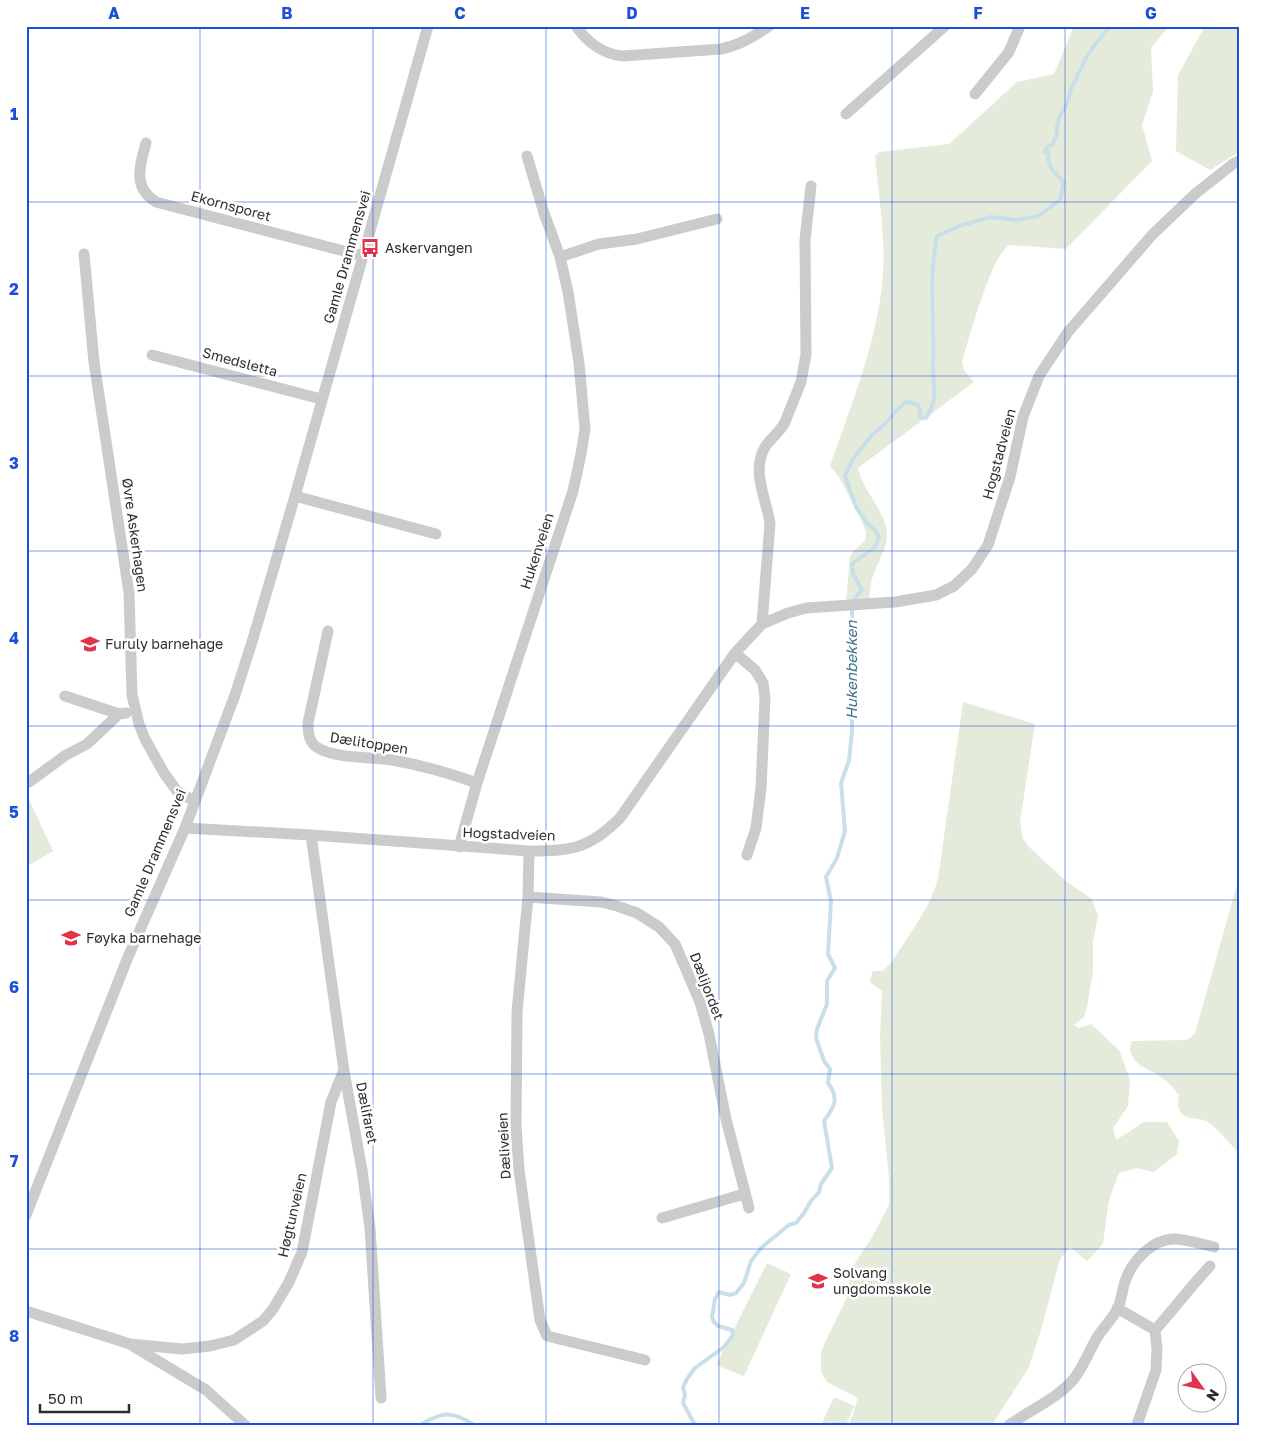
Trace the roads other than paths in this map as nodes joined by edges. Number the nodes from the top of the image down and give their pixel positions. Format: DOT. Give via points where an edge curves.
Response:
graph roads {
  1 [pos="428,26"];
  2 [pos="576,26"];
  3 [pos="769,26"];
  4 [pos="945,26"];
  5 [pos="1020,26"];
  6 [pos="975,94"];
  7 [pos="846,114"];
  8 [pos="146,142"];
  9 [pos="527,156"];
  10 [pos="1239,161"];
  11 [pos="811,186"];
  12 [pos="717,219"];
  13 [pos="84,254"];
  14 [pos="363,256"];
  15 [pos="560,257"];
  16 [pos="152,355"];
  17 [pos="321,399"];
  18 [pos="295,496"];
  19 [pos="436,534"];
  20 [pos="762,624"];
  21 [pos="328,631"];
  22 [pos="735,653"];
  23 [pos="64,696"];
  24 [pos="135,712"];
  25 [pos="119,714"];
  26 [pos="29,782"];
  27 [pos="477,783"];
  28 [pos="194,801"];
  29 [pos="185,828"];
  30 [pos="311,835"];
  31 [pos="459,847"];
  32 [pos="529,852"];
  33 [pos="747,855"];
  34 [pos="528,897"];
  35 [pos="344,1072"];
  36 [pos="744,1194"];
  37 [pos="749,1208"];
  38 [pos="26,1215"];
  39 [pos="662,1218"];
  40 [pos="1214,1247"];
  41 [pos="1210,1266"];
  42 [pos="1118,1308"];
  43 [pos="26,1312"];
  44 [pos="1155,1330"];
  45 [pos="130,1344"];
  46 [pos="645,1360"];
  47 [pos="381,1398"];
  48 [pos="245,1425"];
  49 [pos="1009,1425"];
  50 [pos="1137,1425"];
  1 -- 14 [label="street, Gamle Drammensvei"];
  2 -- 3 [label="street" via="597,47 623,56 721,49 752,38"];
  4 -- 7 [label="street"];
  5 -- 6 [label="street" via="1010,52"];
  8 -- 14 [label="street, Ekornsporet" via="140,176 142,187 156,202"];
  9 -- 15 [label="street, Hukenveien"];
  10 -- 20 [label="street, Hogstadveien" via="1195,194 1152,235 1068,332 1039,376 1023,417 1010,478 988,545 972,569 954,586 936,595 895,602 806,608"];
  11 -- 20 [label="street" via="804,240 805,369 785,422 761,457 759,471 770,523"];
  12 -- 15 [label="street" via="637,239 599,244"];
  13 -- 24 [label="street, Øvre Askerhagen" via="94,362 129,593"];
  14 -- 17 [label="street, Gamle Drammensvei"];
  15 -- 27 [label="street, Hukenveien" via="583,398 585,429 582,454"];
  16 -- 17 [label="street, Smedsletta"];
  17 -- 18 [label="street, Gamle Drammensvei"];
  18 -- 19 [label="street"];
  18 -- 28 [label="street, Gamle Drammensvei" via="235,695"];
  20 -- 22 [label="street, Hogstadveien"];
  21 -- 27 [label="street, Dælitoppen" via="308,723 309,737 314,745 327,752 440,770"];
  22 -- 32 [label="street, Hogstadveien" via="620,818 606,832 579,847"];
  22 -- 33 [label="street" via="755,670 763,682 765,698 760,796 756,828"];
  23 -- 25 [label="street"];
  24 -- 25 [label="street"];
  24 -- 28 [label="street, Øvre Askerhagen" via="145,739 164,773 177,791"];
  25 -- 26 [label="street" via="87,744"];
  27 -- 31 [label="street, Hukenveien"];
  28 -- 29 [label="street, Gamle Drammensvei"];
  29 -- 30 [label="street, Hogstadveien"];
  29 -- 38 [label="street, Gamle Drammensvei" via="125,964"];
  30 -- 31 [label="street, Hogstadveien"];
  30 -- 35 [label="street, Dælifaret"];
  31 -- 32 [label="street, Hogstadveien"];
  32 -- 34 [label="street, Dæliveien"];
  34 -- 36 [label="street, Dælijordet" via="617,906 637,913 659,927 675,944 700,1002 709,1034"];
  34 -- 46 [label="street, Dæliveien" via="518,1012 516,1125 519,1170 540,1320 547,1336"];
  35 -- 45 [label="street, Høgtunveien" via="331,1102 302,1252 273,1309 263,1321 234,1340 210,1346 182,1349"];
  35 -- 47 [label="street, Dælifaret" via="370,1228"];
  36 -- 37 [label="street, Dælijordet"];
  36 -- 39 [label="street"];
  40 -- 42 [label="street" via="1172,1239 1159,1242 1145,1251 1133,1265"];
  41 -- 44 [label="street"];
  42 -- 44 [label="street"];
  42 -- 49 [label="street" via="1072,1381"];
  43 -- 45 [label="street, Høgtunveien"];
  44 -- 50 [label="street" via="1156,1370"];
  45 -- 48 [label="street" via="206,1390"];
}
